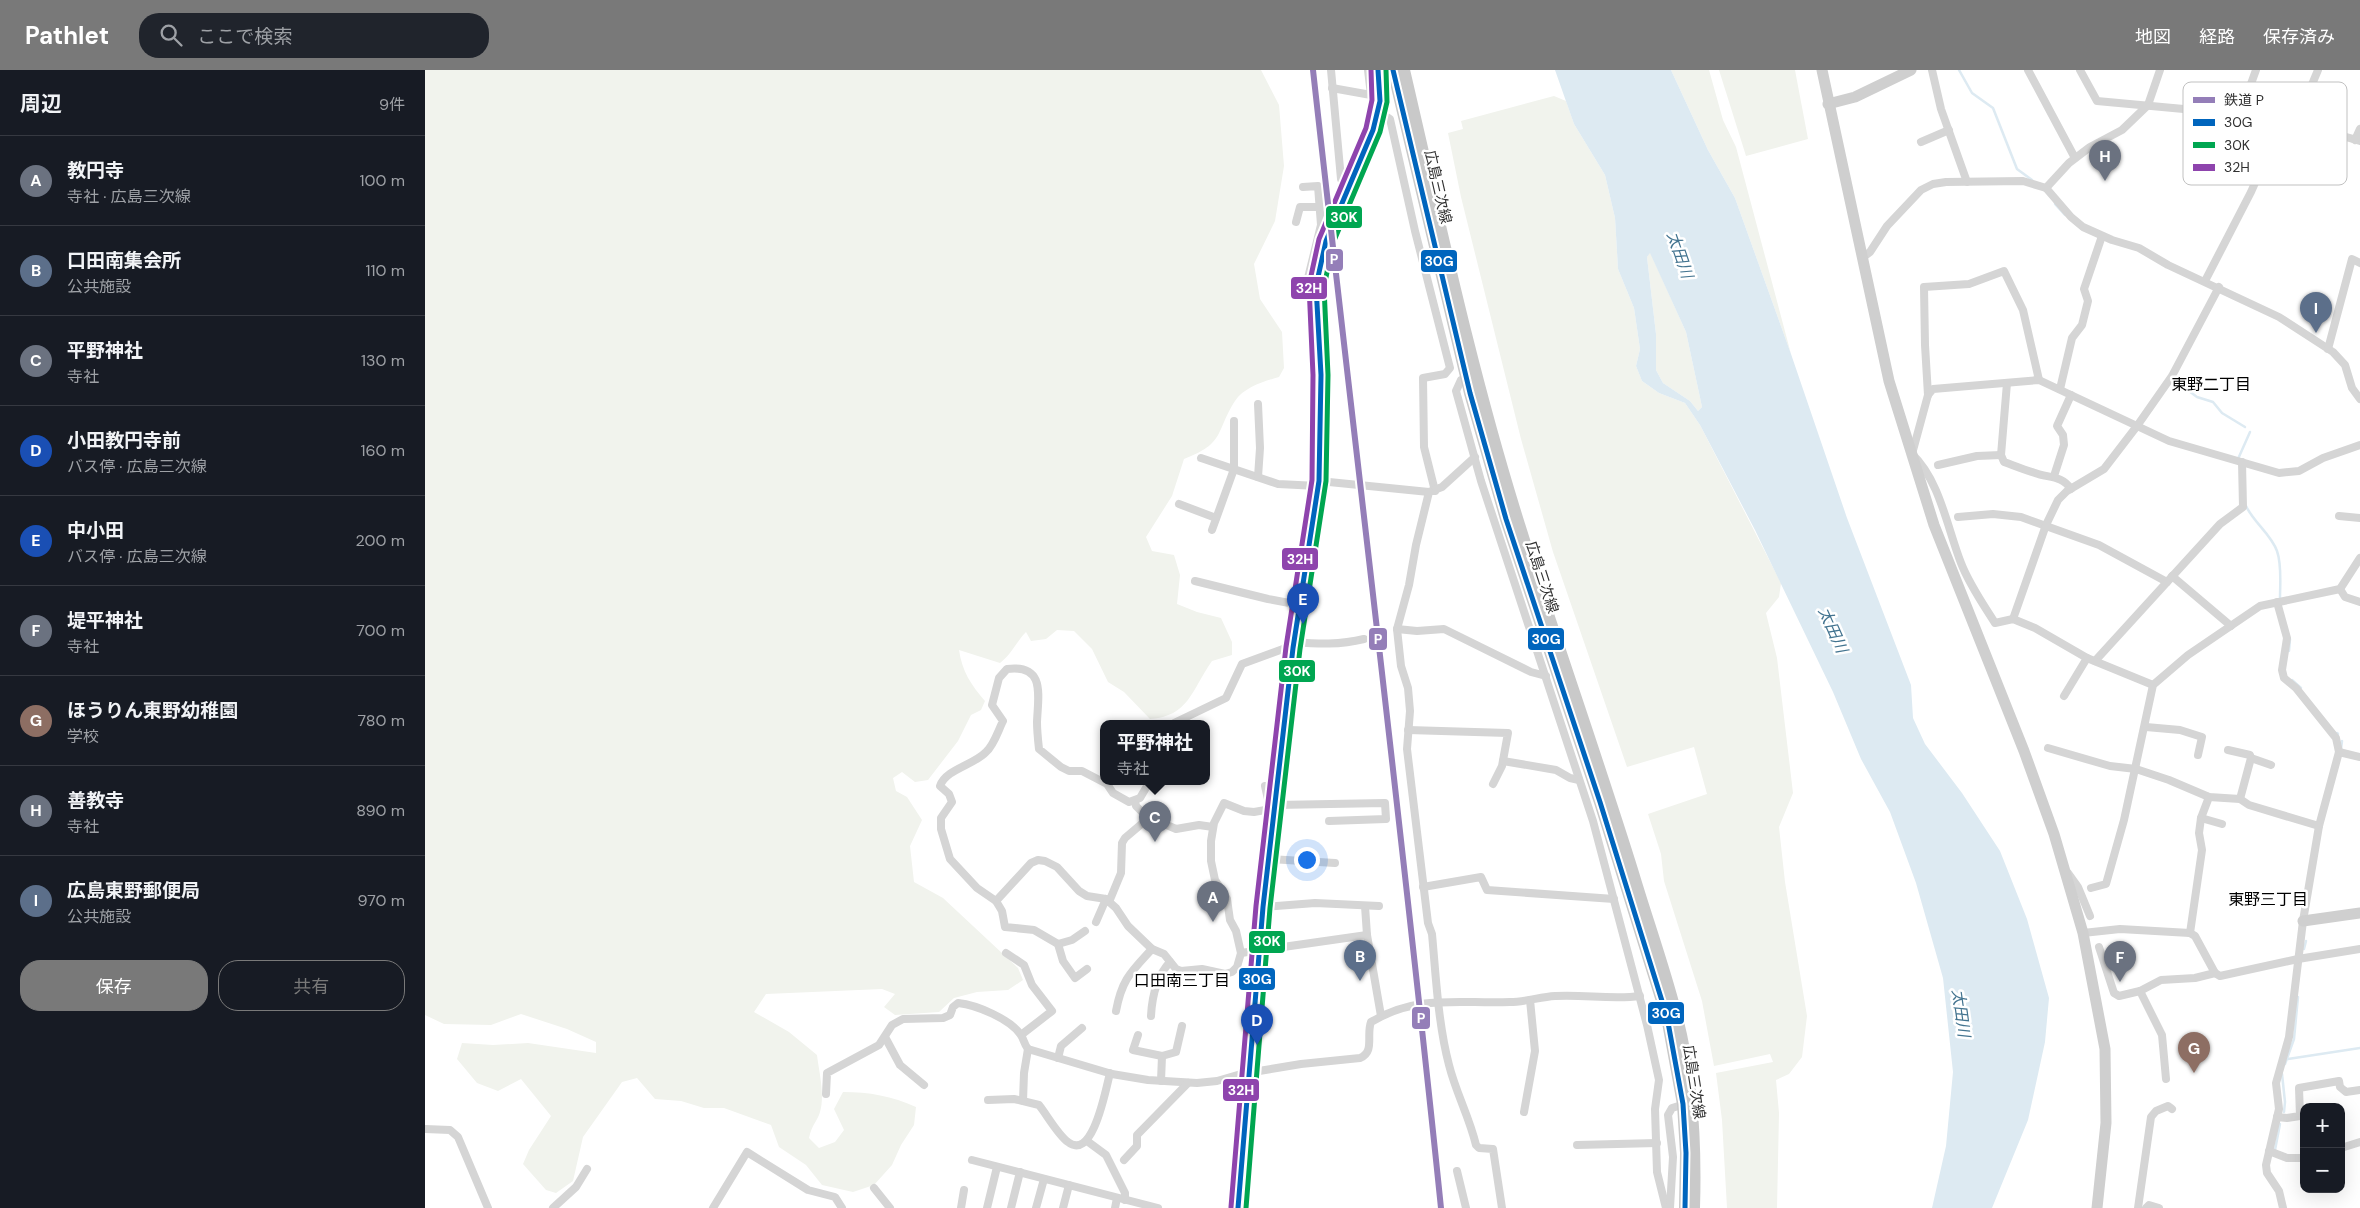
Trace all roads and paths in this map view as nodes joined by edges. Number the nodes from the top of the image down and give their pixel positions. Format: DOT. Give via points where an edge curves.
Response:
graph roads {
  1 [pos="1331,70"];
  2 [pos="1369,70"];
  3 [pos="1378,70"];
  4 [pos="1393,70"];
  5 [pos="1404,70"];
  6 [pos="1822,70"];
  7 [pos="1911,70"];
  8 [pos="1931,70"];
  9 [pos="2028,70"];
  10 [pos="2080,70"];
  11 [pos="2160,70"];
  12 [pos="2256,70"];
  13 [pos="2317,70"];
  14 [pos="2252,82"];
  15 [pos="2312,82"];
  16 [pos="1332,88"];
  17 [pos="1828,104"];
  18 [pos="2148,105"];
  19 [pos="2183,109"];
  20 [pos="1378,112"];
  21 [pos="1949,130"];
  22 [pos="2360,130"];
  23 [pos="2358,140"];
  24 [pos="1921,142"];
  25 [pos="2075,158"];
  26 [pos="1967,182"];
  27 [pos="2254,185"];
  28 [pos="1303,187"];
  29 [pos="2046,188"];
  30 [pos="1347,192"];
  31 [pos="1320,207"];
  32 [pos="1296,222"];
  33 [pos="2102,236"];
  34 [pos="1319,251"];
  35 [pos="1863,258"];
  36 [pos="2360,263"];
  37 [pos="1308,278"];
  38 [pos="2205,281"];
  39 [pos="2219,287"];
  40 [pos="2327,349"];
  41 [pos="1472,376"];
  42 [pos="2039,380"];
  43 [pos="2007,383"];
  44 [pos="2060,390"];
  45 [pos="1929,395"];
  46 [pos="2071,395"];
  47 [pos="2360,399"];
  48 [pos="1258,404"];
  49 [pos="1234,421"];
  50 [pos="2137,426"];
  51 [pos="2360,446"];
  52 [pos="1912,454"];
  53 [pos="2001,455"];
  54 [pos="1475,457"];
  55 [pos="1201,458"];
  56 [pos="2242,462"];
  57 [pos="1938,465"];
  58 [pos="1233,469"];
  59 [pos="2054,476"];
  60 [pos="1258,477"];
  61 [pos="1318,484"];
  62 [pos="2071,489"];
  63 [pos="1432,491"];
  64 [pos="1179,504"];
  65 [pos="1958,516"];
  66 [pos="2339,516"];
  67 [pos="1216,518"];
  68 [pos="2360,518"];
  69 [pos="2046,525"];
  70 [pos="1212,530"];
  71 [pos="2360,558"];
  72 [pos="2170,579"];
  73 [pos="1195,581"];
  74 [pos="2340,589"];
  75 [pos="2277,602"];
  76 [pos="2360,602"];
  77 [pos="1300,605"];
  78 [pos="2013,619"];
  79 [pos="2231,626"];
  80 [pos="1397,629"];
  81 [pos="1363,639"];
  82 [pos="1294,645"];
  83 [pos="2091,660"];
  84 [pos="1545,676"];
  85 [pos="2153,685"];
  86 [pos="2065,696"];
  87 [pos="1180,720"];
  88 [pos="2145,728"];
  89 [pos="1408,730"];
  90 [pos="2048,748"];
  91 [pos="2229,750"];
  92 [pos="2339,752"];
  93 [pos="2198,755"];
  94 [pos="2360,757"];
  95 [pos="2251,758"];
  96 [pos="1503,761"];
  97 [pos="2271,765"];
  98 [pos="2136,769"];
  99 [pos="1100,780"];
  100 [pos="1579,780"];
  101 [pos="1493,784"];
  102 [pos="1108,785"];
  103 [pos="1147,785"];
  104 [pos="1265,786"];
  105 [pos="2209,797"];
  106 [pos="2240,799"];
  107 [pos="1135,801"];
  108 [pos="1274,807"];
  109 [pos="1146,816"];
  110 [pos="2201,818"];
  111 [pos="1329,821"];
  112 [pos="2222,824"];
  113 [pos="2319,826"];
  114 [pos="1213,827"];
  115 [pos="1269,859"];
  116 [pos="1335,863"];
  117 [pos="2064,870"];
  118 [pos="1423,886"];
  119 [pos="2091,888"];
  120 [pos="1614,899"];
  121 [pos="995,901"];
  122 [pos="1108,901"];
  123 [pos="1365,906"];
  124 [pos="1379,906"];
  125 [pos="1263,907"];
  126 [pos="2360,913"];
  127 [pos="2090,916"];
  128 [pos="2303,921"];
  129 [pos="1096,922"];
  130 [pos="1085,931"];
  131 [pos="2083,933"];
  132 [pos="2190,933"];
  133 [pos="1367,934"];
  134 [pos="1058,944"];
  135 [pos="2099,947"];
  136 [pos="1152,949"];
  137 [pos="2360,949"];
  138 [pos="1006,952"];
  139 [pos="1259,952"];
  140 [pos="1241,953"];
  141 [pos="2298,959"];
  142 [pos="1170,962"];
  143 [pos="2103,964"];
  144 [pos="1087,968"];
  145 [pos="2215,972"];
  146 [pos="2104,975"];
  147 [pos="2140,991"];
  148 [pos="1640,996"];
  149 [pos="1531,1000"];
  150 [pos="1439,1002"];
  151 [pos="1116,1010"];
  152 [pos="1151,1016"];
  153 [pos="1381,1016"];
  154 [pos="1182,1026"];
  155 [pos="1082,1028"];
  156 [pos="1021,1035"];
  157 [pos="1138,1035"];
  158 [pos="885,1037"];
  159 [pos="1028,1049"];
  160 [pos="1163,1056"];
  161 [pos="1059,1058"];
  162 [pos="1249,1072"];
  163 [pos="1110,1073"];
  164 [pos="2166,1079"];
  165 [pos="1161,1081"];
  166 [pos="1188,1083"];
  167 [pos="924,1085"];
  168 [pos="2360,1090"];
  169 [pos="826,1094"];
  170 [pos="988,1100"];
  171 [pos="1023,1101"];
  172 [pos="1687,1103"];
  173 [pos="2172,1109"];
  174 [pos="1525,1112"];
  175 [pos="2277,1117"];
  176 [pos="425,1129"];
  177 [pos="1087,1141"];
  178 [pos="2360,1142"];
  179 [pos="1657,1143"];
  180 [pos="1577,1145"];
  181 [pos="2345,1147"];
  182 [pos="2269,1151"];
  183 [pos="2300,1158"];
  184 [pos="972,1160"];
  185 [pos="1124,1160"];
  186 [pos="997,1167"];
  187 [pos="587,1169"];
  188 [pos="1457,1171"];
  189 [pos="1020,1172"];
  190 [pos="1044,1179"];
  191 [pos="1069,1185"];
  192 [pos="874,1188"];
  193 [pos="964,1190"];
  194 [pos="1121,1199"];
  195 [pos="840,1207"];
  196 [pos="488,1208"];
  197 [pos="553,1208"];
  198 [pos="713,1208"];
  199 [pos="890,1208"];
  200 [pos="961,1208"];
  201 [pos="987,1208"];
  202 [pos="1011,1208"];
  203 [pos="1036,1208"];
  204 [pos="1063,1208"];
  205 [pos="1115,1208"];
  206 [pos="1158,1208"];
  207 [pos="1237,1208"];
  208 [pos="1466,1208"];
  209 [pos="1503,1208"];
  210 [pos="1666,1208"];
  211 [pos="1670,1208"];
  212 [pos="1685,1208"];
  213 [pos="1694,1208"];
  214 [pos="2097,1208"];
  215 [pos="2138,1208"];
  216 [pos="2146,1208"];
  217 [pos="2159,1208"];
  218 [pos="2283,1208"];
  1 -- 16 [label="street"];
  2 -- 16 [label="street" via="1371,95"];
  3 -- 20 [label="main road"];
  4 -- 41 [label="main road, 広島三次線"];
  5 -- 41 [label="main road, 広島三次線"];
  6 -- 17 [label="street"];
  7 -- 17 [label="street" via="1855,97"];
  8 -- 21 [label="street"];
  9 -- 25 [label="street"];
  10 -- 18 [label="street" via="2097,101"];
  11 -- 18 [label="street"];
  12 -- 14 [label="street"];
  13 -- 15 [label="street"];
  16 -- 30 [label="street" via="1341,179"];
  17 -- 35 [label="street"];
  18 -- 19 [label="street"];
  18 -- 25 [label="street" via="2122,130"];
  20 -- 30 [label="main road"];
  20 -- 63 [label="street" via="1390,119 1450,368 1445,374 1423,378 1424,447"];
  21 -- 24 [label="street"];
  21 -- 26 [label="street"];
  22 -- 23 [label="street"];
  25 -- 29 [label="street"];
  26 -- 29 [label="street" via="2023,182"];
  26 -- 35 [label="street" via="1933,184 1921,190 1887,226"];
  27 -- 38 [label="street"];
  28 -- 31 [label="street" via="1318,186"];
  29 -- 33 [label="street" via="2071,217"];
  30 -- 34 [label="main road"];
  31 -- 32 [label="street" via="1300,207"];
  31 -- 34 [label="street"];
  33 -- 38 [label="street" via="2139,248"];
  33 -- 44 [label="street" via="2085,289 2088,301 2082,325 2072,338"];
  34 -- 37 [label="street"];
  34 -- 61 [label="main road" via="1317,286 1321,375"];
  35 -- 52 [label="street" via="1889,381"];
  36 -- 40 [label="street" via="2352,259"];
  38 -- 39 [label="street"];
  39 -- 40 [label="street" via="2279,317"];
  39 -- 50 [label="street" via="2172,376"];
  40 -- 47 [label="street" via="2345,364 2352,388"];
  41 -- 54 [label="street" via="1461,380 1456,391"];
  41 -- 172 [label="main road, 広島三次線" via="1506,519 1641,931 1667,1017"];
  42 -- 43 [label="street"];
  42 -- 44 [label="street"];
  42 -- 45 [label="street" via="2023,310 2004,271 1969,284 1924,286"];
  43 -- 45 [label="street" via="1933,389"];
  43 -- 53 [label="street"];
  44 -- 46 [label="street"];
  45 -- 52 [label="street"];
  46 -- 50 [label="street"];
  46 -- 59 [label="street" via="2057,426 2063,435 2064,445"];
  48 -- 60 [label="street"];
  49 -- 58 [label="street"];
  50 -- 56 [label="street" via="2169,441"];
  50 -- 62 [label="street" via="2103,470"];
  51 -- 56 [label="street" via="2323,458 2299,471 2279,473"];
  52 -- 78 [label="street" via="1923,464 1961,564 1975,591 1995,623"];
  52 -- 117 [label="street" via="1935,524 2024,751"];
  53 -- 57 [label="street" via="1977,456"];
  53 -- 59 [label="street" via="2004,462 2038,475"];
  54 -- 63 [label="street" via="1442,488"];
  54 -- 84 [label="street"];
  55 -- 58 [label="street"];
  56 -- 72 [label="street" via="2243,507 2220,524"];
  58 -- 60 [label="street"];
  58 -- 67 [label="street"];
  59 -- 62 [label="street"];
  60 -- 61 [label="street" via="1278,484"];
  61 -- 63 [label="street"];
  61 -- 77 [label="main road"];
  62 -- 69 [label="street" via="2058,500"];
  63 -- 80 [label="street" via="1415,545 1409,585"];
  64 -- 67 [label="street"];
  65 -- 69 [label="street" via="1993,514 2021,517"];
  66 -- 68 [label="street"];
  67 -- 70 [label="street"];
  69 -- 72 [label="street" via="2099,545"];
  69 -- 78 [label="street"];
  71 -- 74 [label="street"];
  72 -- 79 [label="street"];
  72 -- 83 [label="street"];
  73 -- 77 [label="street"];
  74 -- 75 [label="street"];
  74 -- 76 [label="street" via="2345,597"];
  75 -- 79 [label="street" via="2260,606"];
  75 -- 92 [label="street" via="2287,638 2282,670 2284,678 2337,738"];
  77 -- 82 [label="main road"];
  78 -- 83 [label="street"];
  79 -- 85 [label="street" via="2188,655"];
  80 -- 84 [label="street" via="1444,629"];
  80 -- 89 [label="street" via="1401,666 1408,688"];
  81 -- 82 [label="street" via="1347,643"];
  82 -- 87 [label="street" via="1242,664 1226,698"];
  82 -- 108 [label="main road"];
  83 -- 85 [label="street"];
  83 -- 86 [label="street"];
  84 -- 100 [label="street"];
  85 -- 88 [label="street"];
  88 -- 93 [label="street" via="2180,730 2202,737"];
  88 -- 98 [label="street"];
  89 -- 96 [label="street" via="1508,733"];
  89 -- 118 [label="street" via="1407,749"];
  90 -- 98 [label="street" via="2110,766"];
  91 -- 95 [label="street"];
  92 -- 94 [label="street"];
  92 -- 113 [label="street"];
  95 -- 97 [label="street"];
  95 -- 106 [label="street"];
  96 -- 100 [label="street" via="1556,770"];
  96 -- 101 [label="street"];
  98 -- 105 [label="street"];
  98 -- 119 [label="street" via="2106,884"];
  99 -- 121 [label="street" via="1082,771 1069,771 1039,749 1037,681 1027,672 1007,669 999,678 992,705 1003,721 987,752 941,781 940,786 952,802 941,818 950,859 977,888"];
  100 -- 120 [label="street"];
  102 -- 107 [label="street" via="1123,800"];
  103 -- 107 [label="street"];
  104 -- 108 [label="street"];
  105 -- 106 [label="street"];
  105 -- 110 [label="street"];
  106 -- 113 [label="street" via="2249,805"];
  107 -- 109 [label="street"];
  108 -- 111 [label="street" via="1385,803 1385,820"];
  108 -- 114 [label="street" via="1254,812 1224,803"];
  108 -- 115 [label="main road"];
  109 -- 114 [label="street" via="1176,829 1199,825"];
  109 -- 122 [label="street" via="1143,825 1122,843 1121,873"];
  110 -- 112 [label="street"];
  110 -- 132 [label="street" via="2202,850"];
  113 -- 128 [label="street"];
  114 -- 140 [label="street" via="1211,861 1215,880 1227,899"];
  115 -- 116 [label="street"];
  115 -- 125 [label="main road"];
  117 -- 127 [label="street" via="2077,887"];
  117 -- 131 [label="street"];
  118 -- 120 [label="street" via="1481,877 1487,890"];
  118 -- 150 [label="street"];
  120 -- 148 [label="street"];
  121 -- 122 [label="street" via="1037,860 1057,867 1087,896"];
  121 -- 134 [label="street" via="1002,911 1005,926 1034,930"];
  122 -- 129 [label="street"];
  122 -- 136 [label="street"];
  123 -- 124 [label="street"];
  123 -- 125 [label="street" via="1315,903"];
  123 -- 133 [label="street"];
  125 -- 139 [label="main road"];
  126 -- 128 [label="street"];
  128 -- 141 [label="street"];
  130 -- 134 [label="street"];
  131 -- 132 [label="street" via="2121,929"];
  131 -- 214 [label="street" via="2105,1049 2106,1123"];
  132 -- 145 [label="street" via="2195,936"];
  133 -- 139 [label="street"];
  133 -- 153 [label="street"];
  134 -- 144 [label="street" via="1063,961 1075,978"];
  135 -- 143 [label="street"];
  136 -- 142 [label="street" via="1164,954"];
  136 -- 151 [label="street" via="1125,978"];
  137 -- 141 [label="street"];
  138 -- 156 [label="street" via="1024,965 1032,985 1052,1011"];
  139 -- 140 [label="street"];
  139 -- 162 [label="main road"];
  140 -- 142 [label="street" via="1237,967 1225,974 1202,969 1181,971"];
  141 -- 145 [label="street" via="2228,976"];
  141 -- 175 [label="street" via="2289,1037 2276,1083 2280,1099"];
  142 -- 152 [label="street" via="1160,973"];
  143 -- 146 [label="street"];
  143 -- 147 [label="street" via="2114,993 2119,996"];
  145 -- 147 [label="street" via="2195,978 2161,980"];
  147 -- 164 [label="street" via="2162,1035"];
  148 -- 149 [label="street" via="1555,996"];
  148 -- 179 [label="street" via="1659,1080 1655,1109"];
  149 -- 150 [label="street"];
  149 -- 174 [label="street" via="1535,1051"];
  150 -- 153 [label="street" via="1410,1004"];
  150 -- 209 [label="street" via="1448,1063 1459,1100 1470,1120 1476,1145 1493,1149"];
  153 -- 162 [label="street" via="1371,1022 1369,1050 1360,1058"];
  154 -- 160 [label="street" via="1176,1052"];
  155 -- 161 [label="street" via="1061,1046"];
  156 -- 158 [label="street" via="996,1016 971,1004 958,1003 950,1015 943,1018 903,1019 892,1025"];
  156 -- 159 [label="street"];
  157 -- 160 [label="street" via="1133,1050"];
  158 -- 167 [label="street" via="900,1065"];
  158 -- 169 [label="street" via="879,1045 831,1069 827,1073"];
  159 -- 161 [label="street"];
  159 -- 171 [label="street"];
  160 -- 165 [label="street"];
  161 -- 163 [label="street"];
  162 -- 166 [label="street" via="1217,1081"];
  162 -- 207 [label="main road"];
  163 -- 165 [label="street"];
  163 -- 177 [label="street" via="1096,1127"];
  165 -- 166 [label="street"];
  166 -- 185 [label="street" via="1137,1135 1137,1146"];
  168 -- 175 [label="street" via="2346,1092 2339,1082 2299,1088 2300,1116"];
  170 -- 171 [label="street" via="1013,1098"];
  171 -- 177 [label="street" via="1039,1105 1073,1146"];
  172 -- 211 [label="street" via="1671,1108 1668,1115 1673,1157"];
  172 -- 212 [label="main road, 広島三次線"];
  172 -- 213 [label="main road, 広島三次線" via="1696,1153"];
  173 -- 215 [label="street" via="2168,1106 2151,1117"];
  175 -- 182 [label="street"];
  176 -- 196 [label="street" via="450,1130 458,1137"];
  177 -- 194 [label="street" via="1106,1155 1125,1193"];
  178 -- 181 [label="street"];
  179 -- 180 [label="street"];
  179 -- 210 [label="street" via="1657,1172"];
  182 -- 183 [label="street" via="2287,1158"];
  182 -- 218 [label="street" via="2267,1172 2279,1190"];
  184 -- 186 [label="street"];
  186 -- 189 [label="street"];
  186 -- 201 [label="street"];
  187 -- 197 [label="street" via="577,1187"];
  188 -- 208 [label="street"];
  189 -- 190 [label="street"];
  189 -- 202 [label="street"];
  190 -- 191 [label="street"];
  190 -- 203 [label="street"];
  191 -- 194 [label="street"];
  191 -- 204 [label="street"];
  192 -- 199 [label="street"];
  193 -- 200 [label="street"];
  194 -- 205 [label="street"];
  194 -- 206 [label="street"];
  195 -- 198 [label="street" via="835,1197 808,1190 747,1152"];
  216 -- 217 [label="street" via="2153,1205"];
}
